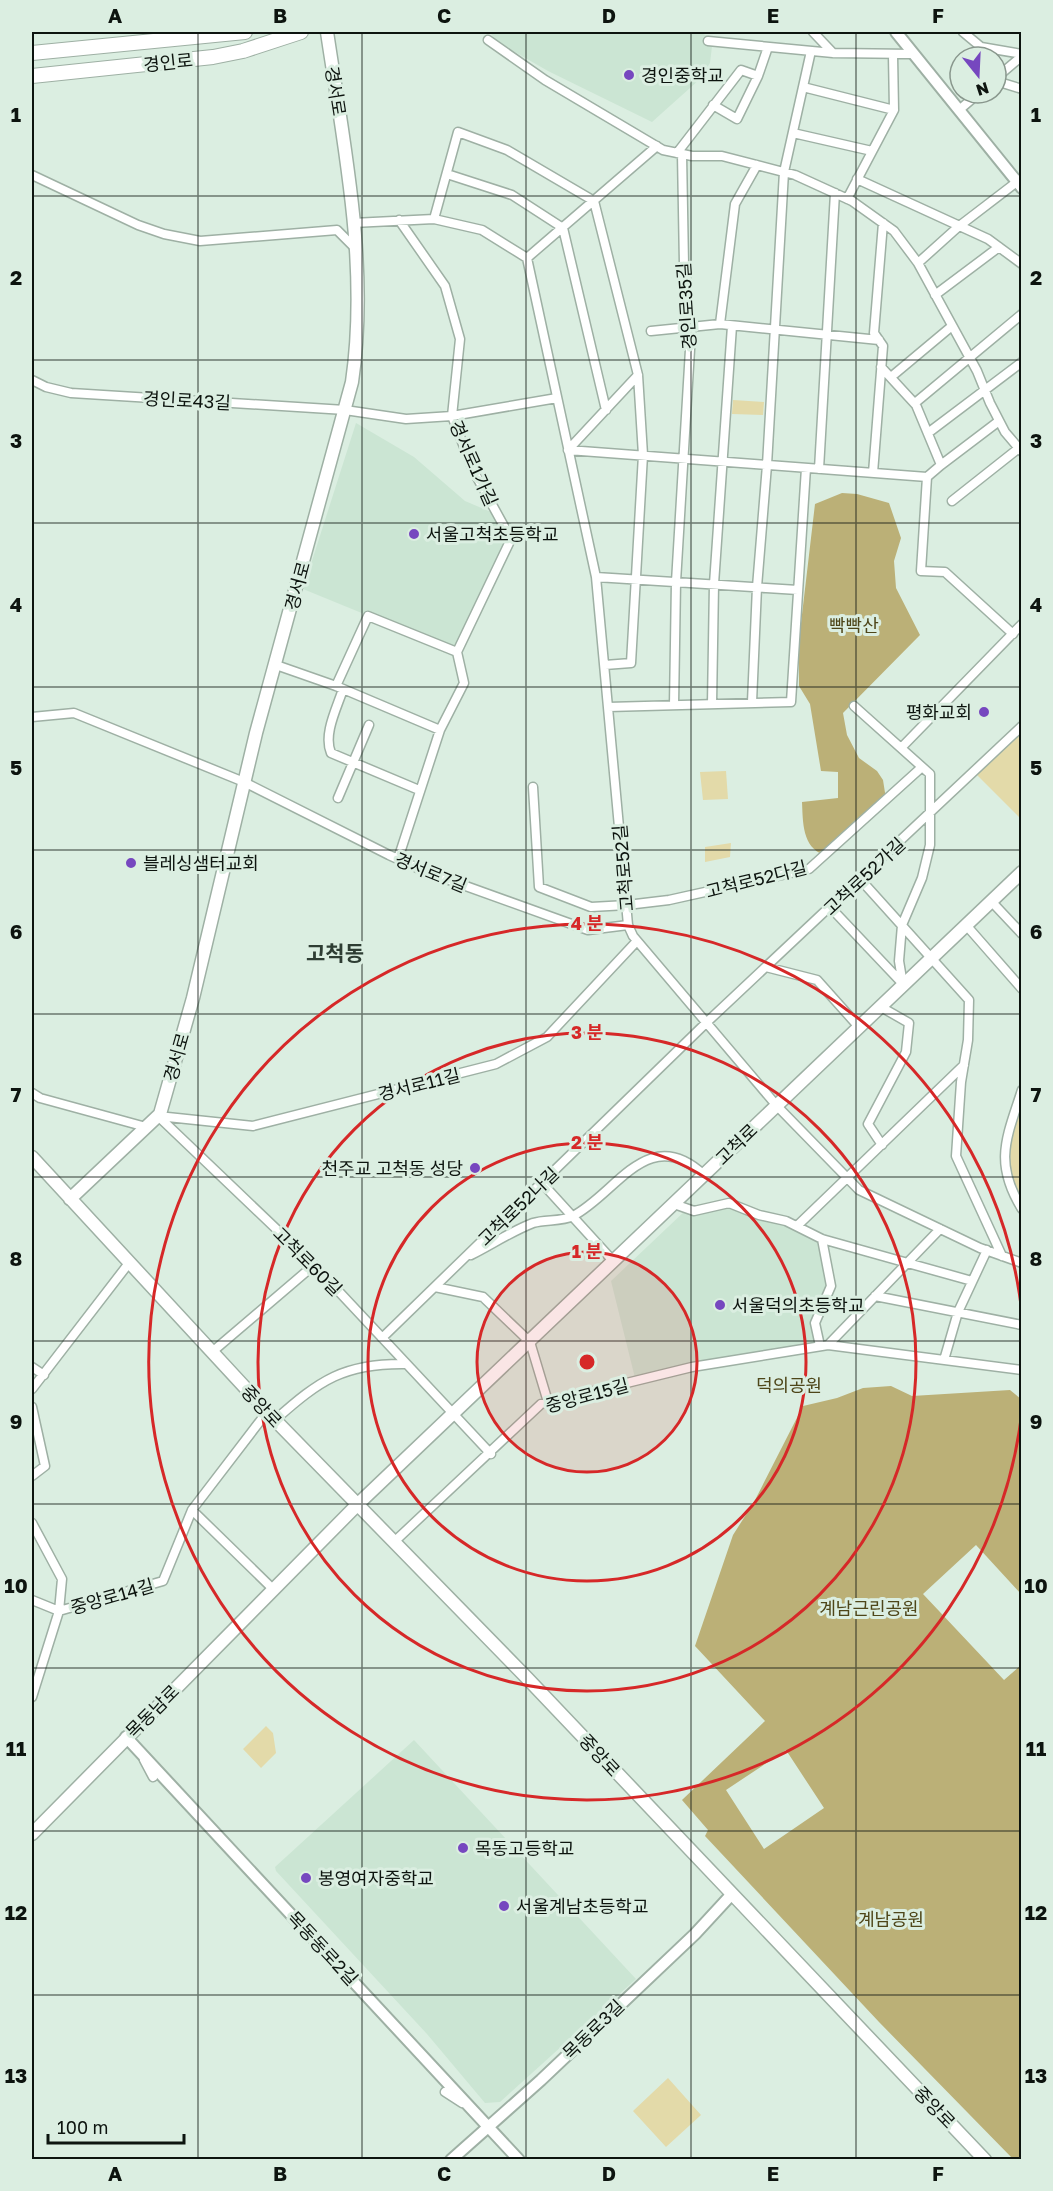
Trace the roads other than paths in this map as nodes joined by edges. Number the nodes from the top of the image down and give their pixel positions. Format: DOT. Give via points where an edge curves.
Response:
graph roads {
  1 [pos="245,32"];
  2 [pos="301,32"];
  3 [pos="327,32"];
  4 [pos="813,32"];
  5 [pos="896,32"];
  6 [pos="963,32"];
  7 [pos="488,40"];
  8 [pos="708,41"];
  9 [pos="768,47"];
  10 [pos="811,51"];
  11 [pos="32,53"];
  12 [pos="833,53"];
  13 [pos="914,54"];
  14 [pos="1022,55"];
  15 [pos="893,56"];
  16 [pos="1008,68"];
  17 [pos="32,76"];
  18 [pos="758,76"];
  19 [pos="803,87"];
  20 [pos="713,105"];
  21 [pos="965,105"];
  22 [pos="894,110"];
  23 [pos="959,110"];
  24 [pos="793,133"];
  25 [pos="657,147"];
  26 [pos="872,151"];
  27 [pos="680,153"];
  28 [pos="757,165"];
  29 [pos="784,172"];
  30 [pos="447,174"];
  31 [pos="32,175"];
  32 [pos="857,179"];
  33 [pos="1020,183"];
  34 [pos="835,193"];
  35 [pos="847,199"];
  36 [pos="594,201"];
  37 [pos="434,219"];
  38 [pos="399,220"];
  39 [pos="353,223"];
  40 [pos="883,223"];
  41 [pos="958,227"];
  42 [pos="562,228"];
  43 [pos="999,247"];
  44 [pos="356,249"];
  45 [pos="527,258"];
  46 [pos="918,263"];
  47 [pos="1022,264"];
  48 [pos="935,295"];
  49 [pos="1022,314"];
  50 [pos="720,324"];
  51 [pos="732,326"];
  52 [pos="952,326"];
  53 [pos="687,328"];
  54 [pos="651,331"];
  55 [pos="775,331"];
  56 [pos="827,336"];
  57 [pos="879,340"];
  58 [pos="970,357"];
  59 [pos="1022,362"];
  60 [pos="881,367"];
  61 [pos="638,375"];
  62 [pos="891,377"];
  63 [pos="32,380"];
  64 [pos="984,388"];
  65 [pos="557,398"];
  66 [pos="915,403"];
  67 [pos="345,410"];
  68 [pos="606,410"];
  69 [pos="452,416"];
  70 [pos="999,421"];
  71 [pos="928,433"];
  72 [pos="568,450"];
  73 [pos="1020,450"];
  74 [pos="643,455"];
  75 [pos="684,459"];
  76 [pos="723,461"];
  77 [pos="767,465"];
  78 [pos="941,465"];
  79 [pos="806,468"];
  80 [pos="819,469"];
  81 [pos="873,472"];
  82 [pos="927,477"];
  83 [pos="952,501"];
  84 [pos="596,577"];
  85 [pos="635,579"];
  86 [pos="676,582"];
  87 [pos="714,584"];
  88 [pos="757,587"];
  89 [pos="798,590"];
  90 [pos="1022,624"];
  91 [pos="1013,634"];
  92 [pos="457,652"];
  93 [pos="276,665"];
  94 [pos="605,665"];
  95 [pos="339,688"];
  96 [pos="752,702"];
  97 [pos="712,704"];
  98 [pos="674,705"];
  99 [pos="854,706"];
  100 [pos="608,707"];
  101 [pos="32,717"];
  102 [pos="369,725"];
  103 [pos="1022,726"];
  104 [pos="440,730"];
  105 [pos="901,748"];
  106 [pos="354,763"];
  107 [pos="922,767"];
  108 [pos="244,782"];
  109 [pos="533,787"];
  110 [pos="419,790"];
  111 [pos="338,798"];
  112 [pos="931,813"];
  113 [pos="398,859"];
  114 [pos="1022,872"];
  115 [pos="860,879"];
  116 [pos="992,901"];
  117 [pos="627,905"];
  118 [pos="830,907"];
  119 [pos="628,925"];
  120 [pos="902,925"];
  121 [pos="966,925"];
  122 [pos="1022,934"];
  123 [pos="636,942"];
  124 [pos="932,957"];
  125 [pos="766,967"];
  126 [pos="903,985"];
  127 [pos="1022,989"];
  128 [pos="880,1007"];
  129 [pos="706,1023"];
  130 [pos="859,1027"];
  131 [pos="964,1065"];
  132 [pos="1022,1090"];
  133 [pos="32,1093"];
  134 [pos="777,1106"];
  135 [pos="159,1115"];
  136 [pos="146,1127"];
  137 [pos="882,1145"];
  138 [pos="32,1157"];
  139 [pos="704,1175"];
  140 [pos="847,1178"];
  141 [pos="542,1183"];
  142 [pos="70,1198"];
  143 [pos="674,1204"];
  144 [pos="1022,1209"];
  145 [pos="572,1216"];
  146 [pos="797,1226"];
  147 [pos="940,1229"];
  148 [pos="822,1239"];
  149 [pos="987,1250"];
  150 [pos="1002,1256"];
  151 [pos="462,1260"];
  152 [pos="614,1262"];
  153 [pos="129,1263"];
  154 [pos="1022,1263"];
  155 [pos="906,1264"];
  156 [pos="314,1265"];
  157 [pos="972,1281"];
  158 [pos="435,1287"];
  159 [pos="875,1296"];
  160 [pos="958,1312"];
  161 [pos="1022,1325"];
  162 [pos="382,1338"];
  163 [pos="530,1342"];
  164 [pos="824,1346"];
  165 [pos="212,1352"];
  166 [pos="944,1360"];
  167 [pos="406,1364"];
  168 [pos="32,1367"];
  169 [pos="1022,1370"];
  170 [pos="44,1375"];
  171 [pos="32,1389"];
  172 [pos="548,1402"];
  173 [pos="32,1407"];
  174 [pos="453,1415"];
  175 [pos="271,1416"];
  176 [pos="491,1454"];
  177 [pos="32,1476"];
  178 [pos="358,1504"];
  179 [pos="192,1510"];
  180 [pos="32,1523"];
  181 [pos="395,1541"];
  182 [pos="274,1590"];
  183 [pos="32,1600"];
  184 [pos="59,1611"];
  185 [pos="32,1696"];
  186 [pos="126,1737"];
  187 [pos="137,1749"];
  188 [pos="153,1777"];
  189 [pos="32,1834"];
  190 [pos="731,1895"];
  191 [pos="445,2092"];
  192 [pos="476,2113"];
  193 [pos="489,2127"];
  194 [pos="451,2160"];
  195 [pos="519,2160"];
  196 [pos="985,2160"];
  1 -- 11 [label="main road, 경인로"];
  2 -- 17 [label="main road, 경인로" via="213,57"];
  3 -- 39 [label="main road, 경서로"];
  4 -- 12 [label="street"];
  5 -- 13 [label="street"];
  6 -- 14 [label="street" via="981,47"];
  7 -- 25 [label="street" via="545,80"];
  8 -- 9 [label="street"];
  9 -- 10 [label="street"];
  9 -- 18 [label="street"];
  10 -- 12 [label="street"];
  10 -- 19 [label="street"];
  12 -- 15 [label="street"];
  13 -- 15 [label="street"];
  13 -- 23 [label="street"];
  14 -- 16 [label="street"];
  15 -- 22 [label="street"];
  18 -- 20 [label="street" via="741,70"];
  18 -- 20 [label="street" via="737,119"];
  19 -- 22 [label="street"];
  19 -- 24 [label="street"];
  20 -- 27 [label="street"];
  21 -- 23 [label="street"];
  22 -- 26 [label="street"];
  23 -- 33 [label="street"];
  24 -- 26 [label="street"];
  24 -- 29 [label="street"];
  25 -- 27 [label="street"];
  25 -- 36 [label="street"];
  26 -- 32 [label="street"];
  27 -- 28 [label="street" via="722,156"];
  27 -- 53 [label="street, 경인로35길"];
  28 -- 29 [label="street"];
  28 -- 50 [label="street, 경인로35길" via="735,204"];
  29 -- 34 [label="street"];
  29 -- 55 [label="street"];
  30 -- 36 [label="street" via="458,132 507,150"];
  30 -- 37 [label="street"];
  30 -- 42 [label="street" via="512,195"];
  31 -- 44 [label="street" via="164,234 200,241 337,230"];
  32 -- 35 [label="street"];
  32 -- 41 [label="street"];
  33 -- 41 [label="street"];
  34 -- 35 [label="street"];
  34 -- 56 [label="street"];
  35 -- 40 [label="street"];
  36 -- 42 [label="street"];
  36 -- 61 [label="street"];
  37 -- 38 [label="street"];
  37 -- 45 [label="street" via="482,230"];
  38 -- 39 [label="street"];
  38 -- 69 [label="street, 경서로1가길" via="444,285 460,339"];
  39 -- 44 [label="main road, 경서로"];
  40 -- 46 [label="street" via="894,231"];
  40 -- 57 [label="street" via="874,333"];
  41 -- 43 [label="street"];
  41 -- 46 [label="street"];
  42 -- 45 [label="street"];
  42 -- 68 [label="street"];
  43 -- 47 [label="street"];
  43 -- 48 [label="street"];
  44 -- 67 [label="main road, 경서로" via="358,343"];
  45 -- 65 [label="street, 고척로52길"];
  46 -- 48 [label="street"];
  48 -- 52 [label="street"];
  49 -- 58 [label="street"];
  50 -- 51 [label="street"];
  50 -- 53 [label="street"];
  51 -- 55 [label="street"];
  51 -- 76 [label="street"];
  52 -- 58 [label="street"];
  52 -- 62 [label="street"];
  53 -- 54 [label="street"];
  53 -- 75 [label="street, 경인로35길" via="692,333"];
  55 -- 56 [label="street"];
  55 -- 77 [label="street"];
  56 -- 57 [label="street"];
  56 -- 80 [label="street"];
  57 -- 60 [label="street" via="883,345"];
  58 -- 64 [label="street"];
  58 -- 66 [label="street"];
  59 -- 64 [label="street"];
  60 -- 62 [label="street"];
  60 -- 81 [label="street"];
  61 -- 68 [label="street"];
  61 -- 74 [label="street"];
  62 -- 66 [label="street"];
  63 -- 67 [label="street, 경인로43길" via="71,393"];
  64 -- 70 [label="street"];
  64 -- 71 [label="street"];
  65 -- 69 [label="street, 경인로43길"];
  65 -- 72 [label="street, 고척로52길"];
  66 -- 71 [label="street"];
  67 -- 69 [label="street, 경인로43길" via="406,419"];
  67 -- 93 [label="main road, 경서로"];
  68 -- 72 [label="street"];
  69 -- 92 [label="street, 경서로1가길" via="473,470 511,539"];
  70 -- 73 [label="street"];
  70 -- 78 [label="street"];
  71 -- 78 [label="street"];
  72 -- 74 [label="street"];
  72 -- 84 [label="street, 고척로52길"];
  73 -- 83 [label="street"];
  74 -- 75 [label="street"];
  74 -- 85 [label="street"];
  75 -- 76 [label="street"];
  75 -- 86 [label="street, 경인로35길"];
  76 -- 77 [label="street"];
  76 -- 87 [label="street"];
  77 -- 79 [label="street"];
  77 -- 88 [label="street"];
  78 -- 82 [label="street"];
  79 -- 80 [label="street"];
  79 -- 89 [label="street"];
  80 -- 81 [label="street"];
  81 -- 82 [label="street"];
  82 -- 91 [label="street" via="921,571 945,572"];
  84 -- 85 [label="street"];
  84 -- 94 [label="street, 고척로52길"];
  85 -- 86 [label="street"];
  85 -- 94 [label="street" via="631,663"];
  86 -- 87 [label="street"];
  86 -- 98 [label="street, 경인로35길"];
  87 -- 88 [label="street"];
  87 -- 97 [label="street"];
  88 -- 89 [label="street"];
  88 -- 96 [label="street"];
  89 -- 96 [label="street" via="791,702"];
  90 -- 91 [label="street"];
  91 -- 105 [label="street"];
  92 -- 95 [label="street" via="368,616"];
  92 -- 104 [label="street" via="464,683"];
  93 -- 95 [label="street"];
  93 -- 108 [label="main road, 경서로"];
  94 -- 100 [label="street, 고척로52길"];
  95 -- 104 [label="street"];
  95 -- 106 [label="street" via="328,746 331,753"];
  96 -- 97 [label="street"];
  97 -- 98 [label="street"];
  98 -- 100 [label="street"];
  99 -- 105 [label="street"];
  100 -- 117 [label="street, 고척로52길"];
  101 -- 108 [label="street, 경서로7길" via="74,713"];
  102 -- 106 [label="street"];
  103 -- 112 [label="street, 고척로52가길"];
  104 -- 110 [label="street"];
  105 -- 107 [label="street"];
  106 -- 110 [label="street"];
  106 -- 111 [label="street"];
  107 -- 112 [label="street" via="930,774"];
  107 -- 117 [label="street, 고척로52다길" via="809,869 669,900"];
  108 -- 113 [label="street, 경서로7길"];
  108 -- 135 [label="main road, 경서로" via="193,998"];
  109 -- 117 [label="street, 고척로52다길" via="539,887 591,907"];
  110 -- 113 [label="street"];
  112 -- 115 [label="street, 고척로52가길"];
  112 -- 120 [label="street" via="930,845 922,878"];
  113 -- 119 [label="street, 경서로7길" via="588,930"];
  114 -- 116 [label="main road, 고척로"];
  115 -- 118 [label="street, 고척로52가길"];
  115 -- 120 [label="street"];
  116 -- 121 [label="main road, 고척로"];
  116 -- 122 [label="street"];
  117 -- 119 [label="street, 고척로52길"];
  118 -- 125 [label="street, 고척로52가길"];
  118 -- 126 [label="street"];
  119 -- 123 [label="street, 고척로52길"];
  120 -- 124 [label="street"];
  120 -- 126 [label="street" via="899,961"];
  121 -- 124 [label="main road, 고척로"];
  121 -- 127 [label="street"];
  123 -- 129 [label="street, 고척로52길"];
  123 -- 135 [label="street, 경서로11길" via="547,1037 496,1064 253,1126"];
  124 -- 126 [label="main road, 고척로"];
  124 -- 131 [label="street" via="969,1000 969,1040"];
  125 -- 129 [label="street, 고척로52가길"];
  125 -- 130 [label="street" via="817,980"];
  126 -- 128 [label="main road, 고척로"];
  128 -- 130 [label="main road, 고척로"];
  128 -- 137 [label="street" via="909,1023 906,1052 868,1124"];
  129 -- 134 [label="street, 고척로52길"];
  129 -- 141 [label="street, 고척로52나길"];
  130 -- 134 [label="main road, 고척로"];
  131 -- 137 [label="street"];
  131 -- 150 [label="street" via="956,1156"];
  132 -- 144 [label="street" via="1004,1147 1003,1164"];
  133 -- 136 [label="street"];
  134 -- 139 [label="main road, 고척로"];
  134 -- 140 [label="street, 고척로52길"];
  135 -- 136 [label="main road"];
  135 -- 156 [label="street, 고척로60길"];
  136 -- 142 [label="main road"];
  137 -- 140 [label="street"];
  138 -- 142 [label="main road, 중앙로"];
  139 -- 143 [label="main road, 고척로"];
  139 -- 145 [label="street" via="691,1163 676,1158 661,1156 647,1160"];
  140 -- 146 [label="street"];
  140 -- 147 [label="street, 고척로52길" via="859,1190"];
  141 -- 145 [label="street"];
  141 -- 151 [label="street, 고척로52나길"];
  142 -- 153 [label="main road, 중앙로"];
  143 -- 146 [label="street" via="694,1211 729,1203"];
  143 -- 152 [label="main road, 고척로"];
  145 -- 151 [label="street" via="533,1223"];
  145 -- 152 [label="street"];
  146 -- 148 [label="street"];
  147 -- 149 [label="street, 고척로52길"];
  147 -- 155 [label="street"];
  148 -- 155 [label="street"];
  148 -- 164 [label="street" via="831,1286 815,1323"];
  149 -- 150 [label="street, 고척로52길"];
  149 -- 157 [label="street"];
  150 -- 154 [label="street, 고척로52길"];
  151 -- 158 [label="street, 고척로52나길"];
  152 -- 163 [label="main road, 고척로"];
  153 -- 165 [label="main road, 중앙로"];
  153 -- 170 [label="street"];
  155 -- 157 [label="street"];
  155 -- 159 [label="street"];
  156 -- 162 [label="street, 고척로60길"];
  156 -- 165 [label="street"];
  157 -- 160 [label="street"];
  158 -- 162 [label="street, 고척로52나길"];
  158 -- 163 [label="street" via="483,1297"];
  159 -- 160 [label="street"];
  159 -- 164 [label="street"];
  160 -- 161 [label="street"];
  160 -- 166 [label="street"];
  162 -- 167 [label="street, 고척로60길"];
  163 -- 172 [label="street"];
  163 -- 174 [label="main road, 고척로"];
  164 -- 166 [label="street, 중앙로15길"];
  164 -- 172 [label="street, 중앙로15길" via="692,1368"];
  165 -- 175 [label="main road, 중앙로"];
  166 -- 169 [label="street, 중앙로15길"];
  167 -- 174 [label="street, 고척로60길"];
  167 -- 175 [label="street, 중앙로14길" via="356,1366 308,1390"];
  168 -- 170 [label="street"];
  170 -- 171 [label="street"];
  172 -- 176 [label="street, 중앙로15길" via="541,1404"];
  173 -- 177 [label="street" via="45,1466"];
  174 -- 176 [label="street"];
  174 -- 178 [label="main road, 고척로"];
  175 -- 178 [label="main road, 중앙로"];
  175 -- 179 [label="street, 중앙로14길"];
  176 -- 181 [label="street, 중앙로15길"];
  178 -- 181 [label="main road, 중앙로"];
  178 -- 182 [label="main road, 목동남로"];
  179 -- 182 [label="street"];
  179 -- 184 [label="street, 중앙로14길" via="162,1581"];
  180 -- 184 [label="street" via="62,1579"];
  181 -- 190 [label="main road, 중앙로"];
  182 -- 186 [label="main road, 목동남로"];
  183 -- 184 [label="street"];
  184 -- 185 [label="street, 중앙로14길"];
  186 -- 187 [label="street, 목동동로2길"];
  186 -- 189 [label="main road, 목동남로"];
  187 -- 188 [label="street"];
  187 -- 192 [label="street, 목동동로2길"];
  190 -- 193 [label="street, 목동로3길" via="695,1934"];
  190 -- 196 [label="main road, 중앙로"];
  191 -- 192 [label="street"];
  192 -- 193 [label="street, 목동동로2길"];
  193 -- 194 [label="street, 목동로3길"];
  193 -- 195 [label="street, 목동동로2길"];
}
